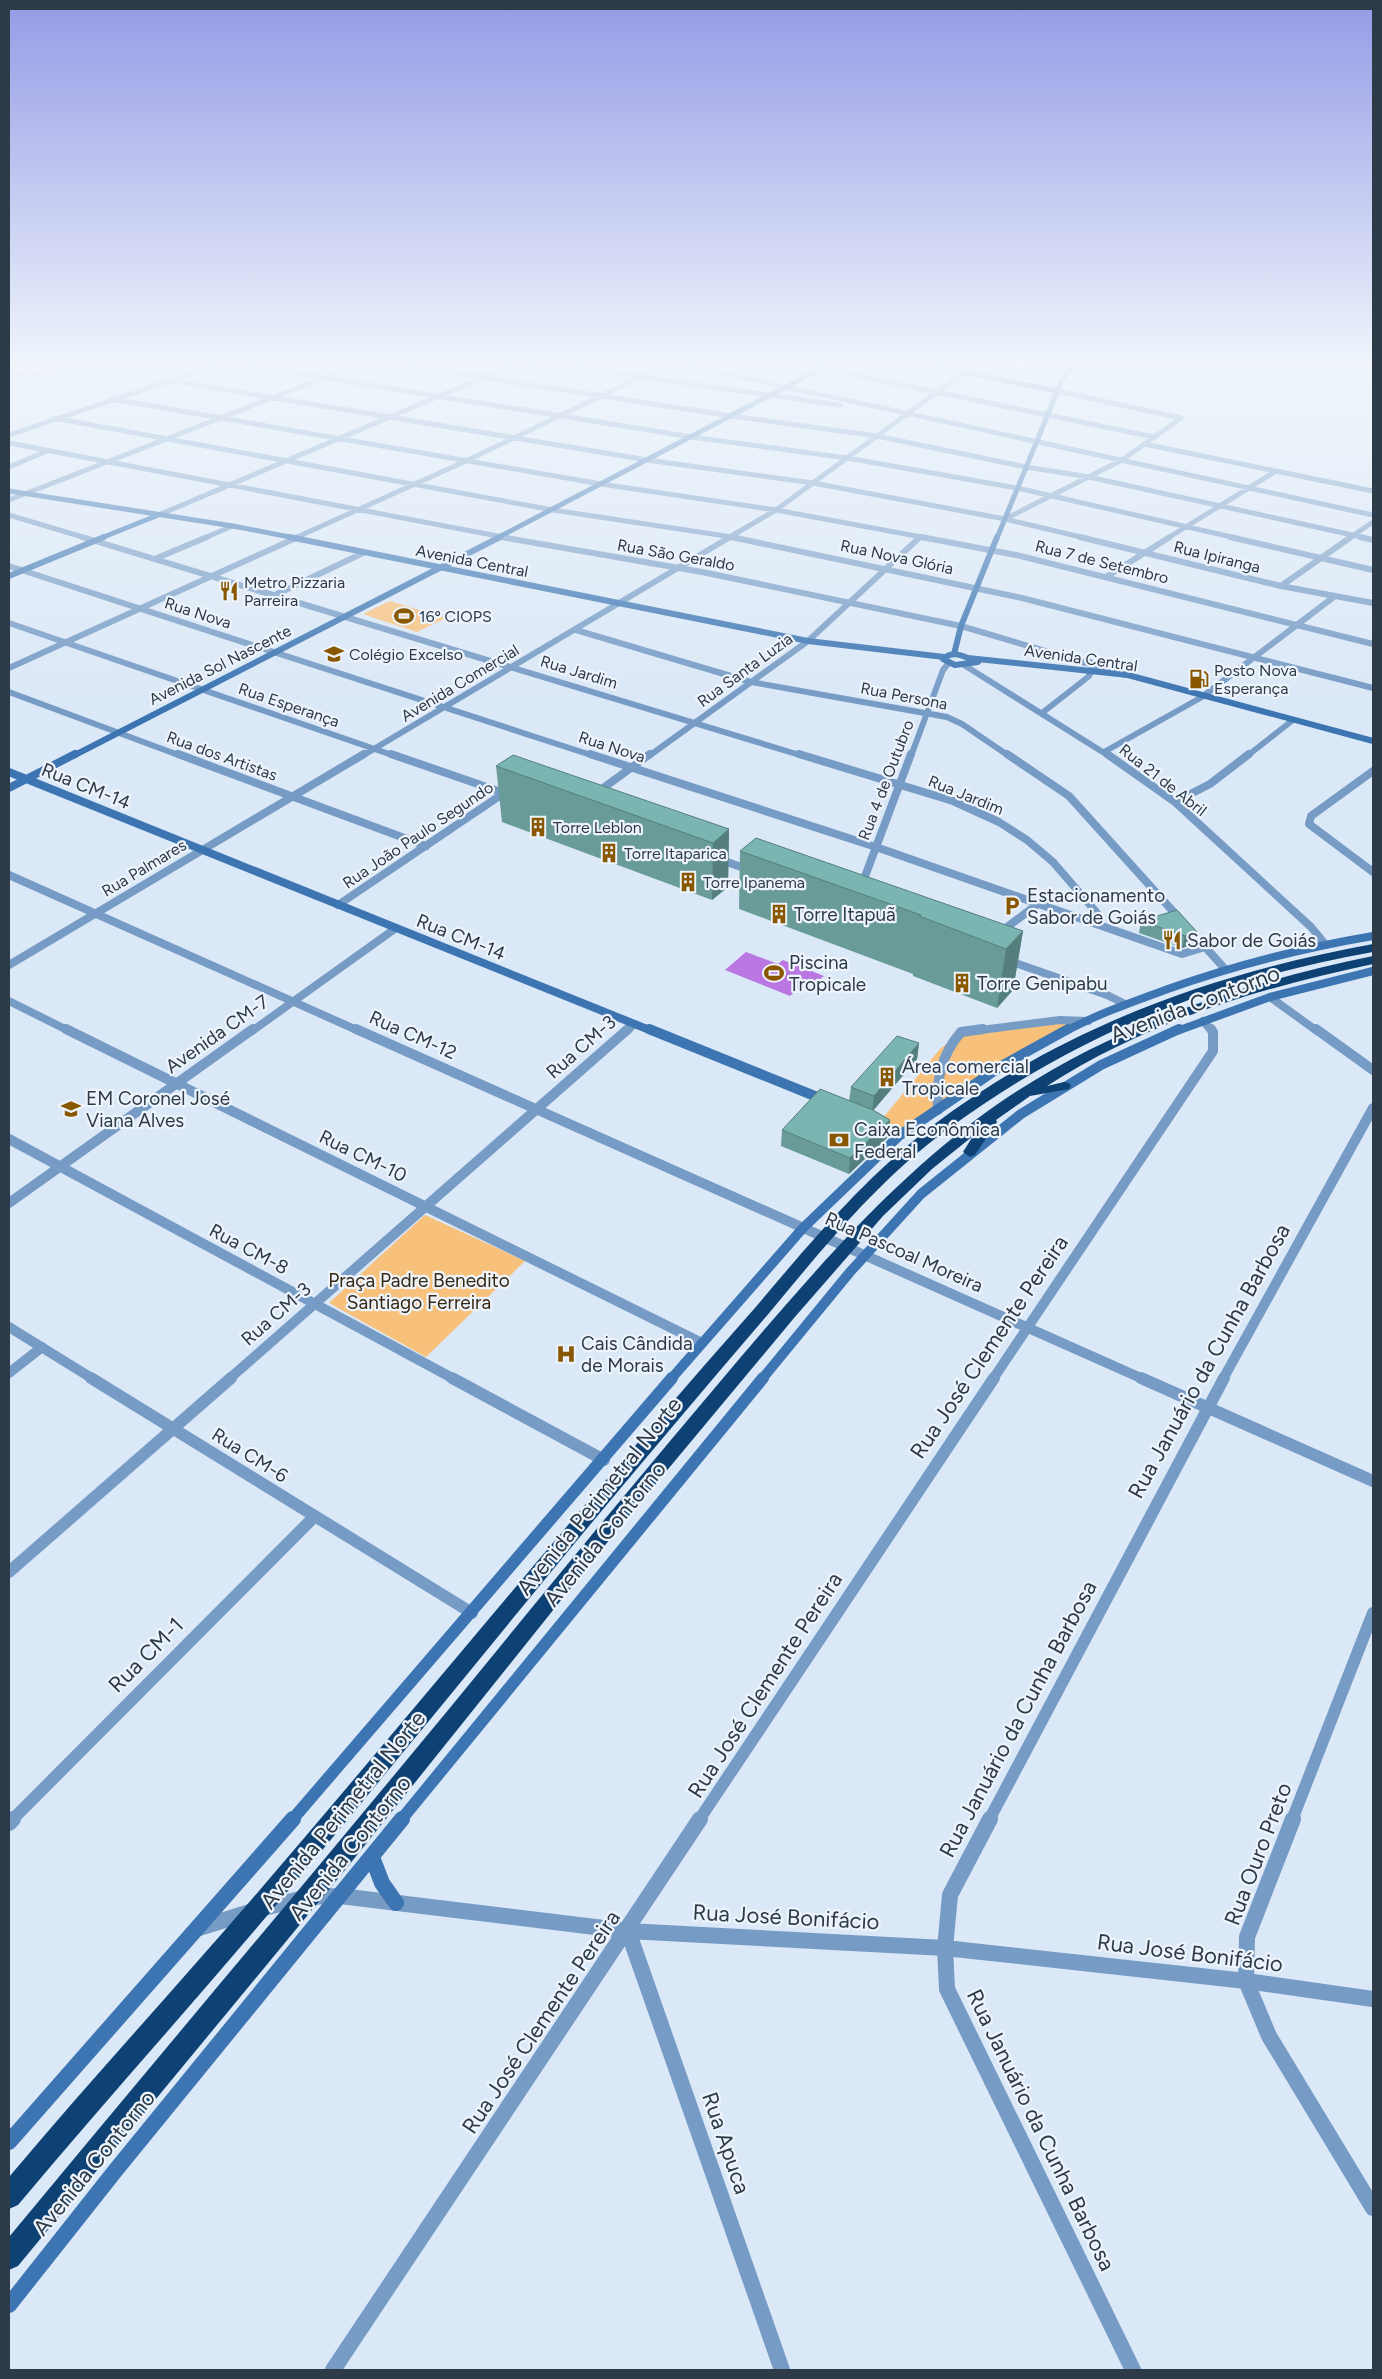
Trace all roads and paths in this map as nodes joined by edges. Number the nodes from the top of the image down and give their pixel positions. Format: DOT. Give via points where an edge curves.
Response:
graph roads {
  1 [pos="69,477"];
  2 [pos="187,477"];
  3 [pos="248,477"];
  4 [pos="375,477"];
  5 [pos="430,477"];
  6 [pos="560,477"];
  7 [pos="614,477"];
  8 [pos="770,477"];
  9 [pos="821,477"];
  10 [pos="955,477"];
  11 [pos="1022,477"];
  12 [pos="1090,477"];
  13 [pos="1200,477"];
  14 [pos="1267,477"];
  15 [pos="1305,477"];
  16 [pos="813,483"];
  17 [pos="414,484"];
  18 [pos="601,484"];
  19 [pos="229,485"];
  20 [pos="1017,488"];
  21 [pos="1250,488"];
  22 [pos="9,491"];
  23 [pos="1373,491"];
  24 [pos="25,494"];
  25 [pos="1052,496"];
  26 [pos="9,500"];
  27 [pos="1220,506"];
  28 [pos="358,510"];
  29 [pos="552,510"];
  30 [pos="776,510"];
  31 [pos="9,514"];
  32 [pos="161,514"];
  33 [pos="1373,514"];
  34 [pos="1005,519"];
  35 [pos="1373,522"];
  36 [pos="233,526"];
  37 [pos="1186,527"];
  38 [pos="1353,536"];
  39 [pos="500,538"];
  40 [pos="730,538"];
  41 [pos="919,538"];
  42 [pos="294,539"];
  43 [pos="97,540"];
  44 [pos="1373,540"];
  45 [pos="992,552"];
  46 [pos="363,553"];
  47 [pos="1145,553"];
  48 [pos="157,558"];
  49 [pos="1321,558"];
  50 [pos="9,566"];
  51 [pos="440,569"];
  52 [pos="678,569"];
  53 [pos="885,569"];
  54 [pos="23,570"];
  55 [pos="1373,570"];
  56 [pos="9,576"];
  57 [pos="214,576"];
  58 [pos="1106,578"];
  59 [pos="1281,586"];
  60 [pos="977,588"];
  61 [pos="277,594"];
  62 [pos="1335,596"];
  63 [pos="849,603"];
  64 [pos="1373,603"];
  65 [pos="620,604"];
  66 [pos="141,608"];
  67 [pos="347,616"];
  68 [pos="9,623"];
  69 [pos="1297,625"];
  70 [pos="961,626"];
  71 [pos="576,630"];
  72 [pos="808,641"];
  73 [pos="66,643"];
  74 [pos="1373,644"];
  75 [pos="275,652"];
  76 [pos="954,654"];
  77 [pos="1254,658"];
  78 [pos="945,661"];
  79 [pos="967,662"];
  80 [pos="1090,662"];
  81 [pos="514,667"];
  82 [pos="9,668"];
  83 [pos="1092,671"];
  84 [pos="1128,675"];
  85 [pos="751,682"];
  86 [pos="1373,688"];
  87 [pos="202,690"];
  88 [pos="9,692"];
  89 [pos="1202,697"];
  90 [pos="446,707"];
  91 [pos="926,713"];
  92 [pos="1042,713"];
  93 [pos="1293,720"];
  94 [pos="695,722"];
  95 [pos="118,732"];
  96 [pos="1373,741"];
  97 [pos="375,749"];
  98 [pos="1104,752"];
  99 [pos="632,768"];
  100 [pos="1373,771"];
  101 [pos="9,772"];
  102 [pos="26,779"];
  103 [pos="898,785"];
  104 [pos="9,788"];
  105 [pos="517,790"];
  106 [pos="504,793"];
  107 [pos="294,797"];
  108 [pos="589,798"];
  109 [pos="1175,802"];
  110 [pos="426,846"];
  111 [pos="876,847"];
  112 [pos="203,850"];
  113 [pos="708,855"];
  114 [pos="1373,872"];
  115 [pos="9,875"];
  116 [pos="764,875"];
  117 [pos="857,899"];
  118 [pos="1039,903"];
  119 [pos="338,905"];
  120 [pos="96,914"];
  121 [pos="1097,923"];
  122 [pos="396,928"];
  123 [pos="1373,936"];
  124 [pos="991,940"];
  125 [pos="1325,944"];
  126 [pos="1205,947"];
  127 [pos="1373,948"];
  128 [pos="994,956"];
  129 [pos="1373,960"];
  130 [pos="9,965"];
  131 [pos="1337,967"];
  132 [pos="1225,969"];
  133 [pos="1373,970"];
  134 [pos="1305,987"];
  135 [pos="1270,997"];
  136 [pos="9,1000"];
  137 [pos="293,1001"];
  138 [pos="1125,1004"];
  139 [pos="1088,1021"];
  140 [pos="1203,1021"];
  141 [pos="634,1024"];
  142 [pos="1373,1070"];
  143 [pos="177,1083"];
  144 [pos="1064,1086"];
  145 [pos="1021,1096"];
  146 [pos="832,1104"];
  147 [pos="1373,1108"];
  148 [pos="536,1109"];
  149 [pos="938,1110"];
  150 [pos="996,1114"];
  151 [pos="9,1139"];
  152 [pos="970,1152"];
  153 [pos="60,1166"];
  154 [pos="9,1203"];
  155 [pos="426,1206"];
  156 [pos="803,1228"];
  157 [pos="825,1236"];
  158 [pos="846,1246"];
  159 [pos="865,1255"];
  160 [pos="314,1304"];
  161 [pos="1027,1326"];
  162 [pos="9,1327"];
  163 [pos="702,1343"];
  164 [pos="42,1348"];
  165 [pos="9,1373"];
  166 [pos="1208,1408"];
  167 [pos="172,1428"];
  168 [pos="604,1460"];
  169 [pos="1373,1481"];
  170 [pos="314,1517"];
  171 [pos="9,1572"];
  172 [pos="472,1613"];
  173 [pos="1373,1613"];
  174 [pos="9,1823"];
  175 [pos="372,1857"];
  176 [pos="340,1896"];
  177 [pos="308,1897"];
  178 [pos="396,1903"];
  179 [pos="257,1909"];
  180 [pos="199,1928"];
  181 [pos="628,1931"];
  182 [pos="944,1948"];
  183 [pos="1246,1980"];
  184 [pos="1373,1999"];
  185 [pos="9,2142"];
  186 [pos="9,2196"];
  187 [pos="1373,2208"];
  188 [pos="9,2256"];
  189 [pos="9,2305"];
  190 [pos="333,2370"];
  191 [pos="782,2370"];
  192 [pos="1133,2370"];
  1 -- 24 [label="street"];
  2 -- 19 [label="street, Rua São Geraldo"];
  3 -- 19 [label="street"];
  4 -- 17 [label="street, Rua Nova Glória"];
  5 -- 17 [label="street"];
  6 -- 18 [label="street, Rua 7 de Setembro"];
  7 -- 18 [label="street, Avenida Sol Nascente"];
  8 -- 16 [label="street, Rua Ipiranga"];
  9 -- 16 [label="street, Avenida Comercial"];
  10 -- 20 [label="street"];
  11 -- 20 [label="street"];
  12 -- 25 [label="street"];
  12 -- 27 [label="street"];
  13 -- 21 [label="street"];
  14 -- 21 [label="street"];
  15 -- 23 [label="street"];
  16 -- 30 [label="street, Avenida Comercial"];
  16 -- 34 [label="street, Rua Ipiranga"];
  17 -- 28 [label="street"];
  17 -- 29 [label="street, Rua Nova Glória"];
  18 -- 29 [label="street, Avenida Sol Nascente"];
  18 -- 30 [label="street, Rua 7 de Setembro"];
  19 -- 28 [label="street, Rua São Geraldo"];
  19 -- 32 [label="street"];
  20 -- 25 [label="street"];
  20 -- 34 [label="street"];
  21 -- 27 [label="street"];
  21 -- 33 [label="street"];
  22 -- 24 [label="street, Avenida Central"];
  24 -- 26 [label="street"];
  24 -- 32 [label="street, Avenida Central"];
  25 -- 34 [label="street"];
  25 -- 37 [label="street"];
  27 -- 37 [label="street"];
  27 -- 38 [label="street"];
  28 -- 39 [label="street, Rua São Geraldo"];
  28 -- 42 [label="street"];
  29 -- 39 [label="street, Avenida Sol Nascente"];
  29 -- 40 [label="street, Rua Nova Glória"];
  30 -- 40 [label="street, Avenida Comercial"];
  30 -- 41 [label="street, Rua 7 de Setembro"];
  31 -- 43 [label="street, Rua Jardim"];
  32 -- 36 [label="street, Avenida Central"];
  32 -- 43 [label="street"];
  34 -- 45 [label="street"];
  34 -- 47 [label="street, Rua Ipiranga"];
  35 -- 38 [label="street"];
  36 -- 42 [label="street, Avenida Central"];
  36 -- 48 [label="street"];
  37 -- 47 [label="street"];
  37 -- 49 [label="street"];
  38 -- 44 [label="street"];
  38 -- 49 [label="street"];
  39 -- 51 [label="street, Avenida Sol Nascente"];
  39 -- 52 [label="street, Rua São Geraldo"];
  40 -- 52 [label="street, Avenida Comercial"];
  40 -- 53 [label="street, Rua Nova Glória"];
  41 -- 45 [label="street, Rua 7 de Setembro"];
  41 -- 53 [label="street, Rua Santa Luzia"];
  42 -- 46 [label="street, Avenida Central"];
  42 -- 57 [label="street"];
  43 -- 48 [label="street, Rua Jardim"];
  43 -- 54 [label="street"];
  45 -- 58 [label="street, Rua 7 de Setembro"];
  45 -- 60 [label="street"];
  46 -- 51 [label="street, Avenida Central"];
  46 -- 61 [label="street"];
  47 -- 58 [label="street"];
  47 -- 59 [label="street, Rua Ipiranga"];
  48 -- 57 [label="street, Rua Jardim"];
  49 -- 55 [label="street"];
  49 -- 59 [label="street"];
  50 -- 54 [label="street, Rua Nova"];
  51 -- 65 [label="street, Avenida Central"];
  51 -- 67 [label="street, Avenida Sol Nascente"];
  52 -- 63 [label="street, Rua São Geraldo"];
  52 -- 65 [label="street, Avenida Comercial"];
  53 -- 60 [label="street, Rua Nova Glória"];
  53 -- 63 [label="street, Rua Santa Luzia"];
  54 -- 56 [label="street"];
  54 -- 66 [label="street, Rua Nova"];
  57 -- 61 [label="street, Rua Jardim"];
  57 -- 66 [label="street"];
  58 -- 69 [label="street, Rua 7 de Setembro"];
  59 -- 62 [label="street, Rua Ipiranga"];
  60 -- 70 [label="street"];
  60 -- 77 [label="street, Rua Nova Glória"];
  61 -- 67 [label="street, Rua Jardim"];
  62 -- 64 [label="street, Rua Ipiranga"];
  62 -- 69 [label="street"];
  63 -- 70 [label="street, Rua São Geraldo"];
  63 -- 72 [label="street, Rua Santa Luzia"];
  65 -- 71 [label="street, Avenida Comercial"];
  65 -- 72 [label="street, Avenida Central"];
  66 -- 73 [label="street"];
  66 -- 75 [label="street, Rua Nova"];
  67 -- 75 [label="street, Avenida Sol Nascente"];
  67 -- 81 [label="street, Rua Jardim"];
  68 -- 73 [label="street, Rua Esperança"];
  69 -- 74 [label="street, Rua 7 de Setembro"];
  69 -- 77 [label="street"];
  70 -- 76 [label="street"];
  70 -- 80 [label="street, Rua São Geraldo"];
  71 -- 81 [label="street, Avenida Comercial"];
  71 -- 85 [label="street, Rua Persona"];
  72 -- 78 [label="street, Avenida Central"];
  72 -- 85 [label="street, Rua Santa Luzia"];
  73 -- 82 [label="street"];
  73 -- 87 [label="street, Rua Esperança"];
  75 -- 87 [label="street, Avenida Sol Nascente"];
  75 -- 90 [label="street, Rua Nova"];
  76 -- 78 [label="street"];
  76 -- 79 [label="street"];
  77 -- 86 [label="street, Rua Nova Glória"];
  77 -- 89 [label="street"];
  78 -- 79 [label="street, Avenida Central"];
  78 -- 91 [label="street, Rua 4 de Outubro"];
  79 -- 83 [label="street, Avenida Central"];
  79 -- 92 [label="street, Rua 21 de Abril"];
  80 -- 83 [label="street"];
  80 -- 84 [label="street, Rua São Geraldo"];
  81 -- 90 [label="street, Avenida Comercial"];
  81 -- 94 [label="street, Rua Jardim"];
  83 -- 84 [label="street, Avenida Central"];
  83 -- 92 [label="street"];
  84 -- 89 [label="street, Avenida Central"];
  85 -- 91 [label="street, Rua Persona"];
  85 -- 94 [label="street, Rua Santa Luzia"];
  87 -- 95 [label="street, Avenida Sol Nascente"];
  87 -- 97 [label="street, Rua Esperança"];
  88 -- 95 [label="street, Rua dos Artistas"];
  89 -- 93 [label="street, Avenida Central"];
  89 -- 98 [label="street"];
  90 -- 97 [label="street, Avenida Comercial"];
  90 -- 99 [label="street, Rua Nova"];
  91 -- 103 [label="street, Rua 4 de Outubro"];
  91 -- 126 [label="street, Rua Persona" via="962,724 1069,796"];
  92 -- 98 [label="street, Rua 21 de Abril"];
  93 -- 96 [label="street, Avenida Central"];
  93 -- 109 [label="street" via="1210,784"];
  94 -- 99 [label="street, Rua Santa Luzia"];
  94 -- 103 [label="street, Rua Jardim"];
  95 -- 102 [label="street, Avenida Sol Nascente"];
  95 -- 107 [label="street, Rua dos Artistas"];
  97 -- 106 [label="street, Rua Esperança"];
  97 -- 107 [label="street, Avenida Comercial"];
  98 -- 109 [label="street, Rua 21 de Abril"];
  99 -- 108 [label="street, Rua Santa Luzia"];
  99 -- 111 [label="street, Rua Nova"];
  100 -- 114 [label="street" via="1311,816 1309,824"];
  101 -- 102 [label="street, Rua CM-14"];
  102 -- 104 [label="street, Avenida Sol Nascente"];
  102 -- 112 [label="street, Rua CM-14"];
  103 -- 111 [label="street, Rua 4 de Outubro"];
  103 -- 121 [label="street, Rua Jardim" via="961,805 999,822 1039,848 1070,878 1097,913"];
  105 -- 106 [label="street, Rua João Paulo Segundo"];
  106 -- 110 [label="street, Rua João Paulo Segundo"];
  107 -- 110 [label="street, Rua dos Artistas"];
  107 -- 112 [label="street, Rua Palmares"];
  109 -- 125 [label="street, Rua 21 de Abril" via="1311,927"];
  110 -- 119 [label="street, Rua João Paulo Segundo"];
  111 -- 117 [label="street, Rua 4 de Outubro"];
  111 -- 118 [label="street, Rua Nova"];
  112 -- 119 [label="street, Rua CM-14"];
  112 -- 120 [label="street, Rua Palmares"];
  113 -- 116 [label="street"];
  115 -- 120 [label="street, Rua CM-12"];
  118 -- 121 [label="street, Rua Nova"];
  118 -- 124 [label="street"];
  119 -- 122 [label="street, Rua CM-14"];
  120 -- 130 [label="street, Rua Palmares"];
  120 -- 137 [label="street, Rua CM-12"];
  121 -- 126 [label="street, Rua Nova" via="1182,954"];
  122 -- 137 [label="street, Avenida CM-7"];
  122 -- 141 [label="street, Rua CM-14"];
  123 -- 125 [label="street, Avenida Contorno"];
  125 -- 132 [label="street, Avenida Contorno"];
  126 -- 132 [label="street, Rua Persona"];
  127 -- 157 [label="highway, Avenida Perimetral Norte" via="1297,962 1232,979 1164,1003 1038,1062 934,1132 879,1181"];
  128 -- 138 [label="street"];
  129 -- 131 [label="highway, Avenida Perimetral Norte"];
  131 -- 133 [label="highway"];
  131 -- 134 [label="highway"];
  131 -- 145 [label="highway, Avenida Perimetral Norte" via="1234,993 1161,1020 1070,1066"];
  132 -- 138 [label="street, Avenida Contorno"];
  133 -- 134 [label="street, Avenida Contorno"];
  134 -- 135 [label="street, Avenida Contorno"];
  135 -- 140 [label="street, Avenida Contorno"];
  135 -- 142 [label="street"];
  136 -- 143 [label="street, Rua CM-10"];
  137 -- 143 [label="street, Avenida CM-7"];
  137 -- 148 [label="street, Rua CM-12"];
  138 -- 139 [label="street, Avenida Contorno"];
  139 -- 149 [label="street, Avenida Contorno" via="1003,1065"];
  139 -- 149 [label="street" via="1060,1020 962,1032 950,1043 939,1073 936,1090"];
  140 -- 144 [label="street, Avenida Contorno" via="1131,1050"];
  140 -- 161 [label="street, Rua José Clemente Pereira" via="1213,1032 1213,1051"];
  141 -- 146 [label="street, Rua CM-14"];
  141 -- 148 [label="street, Rua CM-3"];
  143 -- 153 [label="street, Avenida CM-7"];
  143 -- 155 [label="street, Rua CM-10"];
  144 -- 145 [label="highway"];
  144 -- 152 [label="street, Avenida Contorno"];
  145 -- 150 [label="highway, Avenida Perimetral Norte"];
  147 -- 166 [label="street, Rua Januário da Cunha Barbosa"];
  148 -- 155 [label="street, Rua CM-3"];
  148 -- 156 [label="street, Rua CM-12"];
  149 -- 156 [label="street, Avenida Contorno" via="897,1133"];
  150 -- 152 [label="highway"];
  150 -- 158 [label="highway, Avenida Perimetral Norte" via="944,1152"];
  151 -- 153 [label="street, Rua CM-8"];
  152 -- 159 [label="street, Avenida Contorno" via="921,1194"];
  153 -- 154 [label="street, Avenida CM-7"];
  153 -- 160 [label="street, Rua CM-8"];
  155 -- 160 [label="street, Rua CM-3"];
  155 -- 163 [label="street, Rua CM-10"];
  156 -- 157 [label="street, Rua Pascoal Moreira"];
  156 -- 163 [label="street, Avenida Contorno"];
  157 -- 158 [label="street, Rua Pascoal Moreira"];
  157 -- 179 [label="highway, Avenida Perimetral Norte"];
  158 -- 159 [label="street, Rua Pascoal Moreira"];
  158 -- 177 [label="highway, Avenida Perimetral Norte" via="653,1472"];
  159 -- 161 [label="street, Rua Pascoal Moreira"];
  159 -- 175 [label="street, Avenida Contorno"];
  160 -- 167 [label="street, Rua CM-3"];
  160 -- 168 [label="street, Rua CM-8"];
  161 -- 166 [label="street, Rua Pascoal Moreira"];
  161 -- 181 [label="street, Rua José Clemente Pereira"];
  162 -- 164 [label="street, Rua CM-6"];
  163 -- 168 [label="street, Avenida Contorno"];
  164 -- 165 [label="street"];
  164 -- 167 [label="street, Rua CM-6"];
  166 -- 169 [label="street, Rua Pascoal Moreira"];
  166 -- 182 [label="street, Rua Januário da Cunha Barbosa" via="950,1896"];
  167 -- 170 [label="street, Rua CM-6"];
  167 -- 171 [label="street, Rua CM-3"];
  168 -- 172 [label="street, Avenida Contorno"];
  170 -- 172 [label="street, Rua CM-6"];
  170 -- 174 [label="street, Rua CM-1"];
  172 -- 180 [label="street, Avenida Contorno"];
  173 -- 183 [label="street, Rua Ouro Preto" via="1248,1937"];
  175 -- 176 [label="street, Avenida Contorno"];
  175 -- 178 [label="street" via="382,1883"];
  176 -- 177 [label="street, Rua José Bonifácio"];
  176 -- 178 [label="street, Rua José Bonifácio"];
  176 -- 189 [label="street, Avenida Contorno"];
  177 -- 179 [label="street, Rua José Bonifácio"];
  177 -- 188 [label="highway, Avenida Perimetral Norte"];
  178 -- 181 [label="street, Rua José Bonifácio"];
  179 -- 180 [label="street, Rua José Bonifácio"];
  179 -- 186 [label="highway, Avenida Perimetral Norte"];
  180 -- 185 [label="street, Avenida Contorno"];
  181 -- 182 [label="street, Rua José Bonifácio"];
  181 -- 190 [label="street, Rua José Clemente Pereira"];
  181 -- 191 [label="street, Rua Apuca"];
  182 -- 183 [label="street, Rua José Bonifácio"];
  182 -- 192 [label="street, Rua Januário da Cunha Barbosa" via="947,1989"];
  183 -- 184 [label="street, Rua José Bonifácio"];
  183 -- 187 [label="street, Rua Ouro Preto" via="1269,2036"];
}
